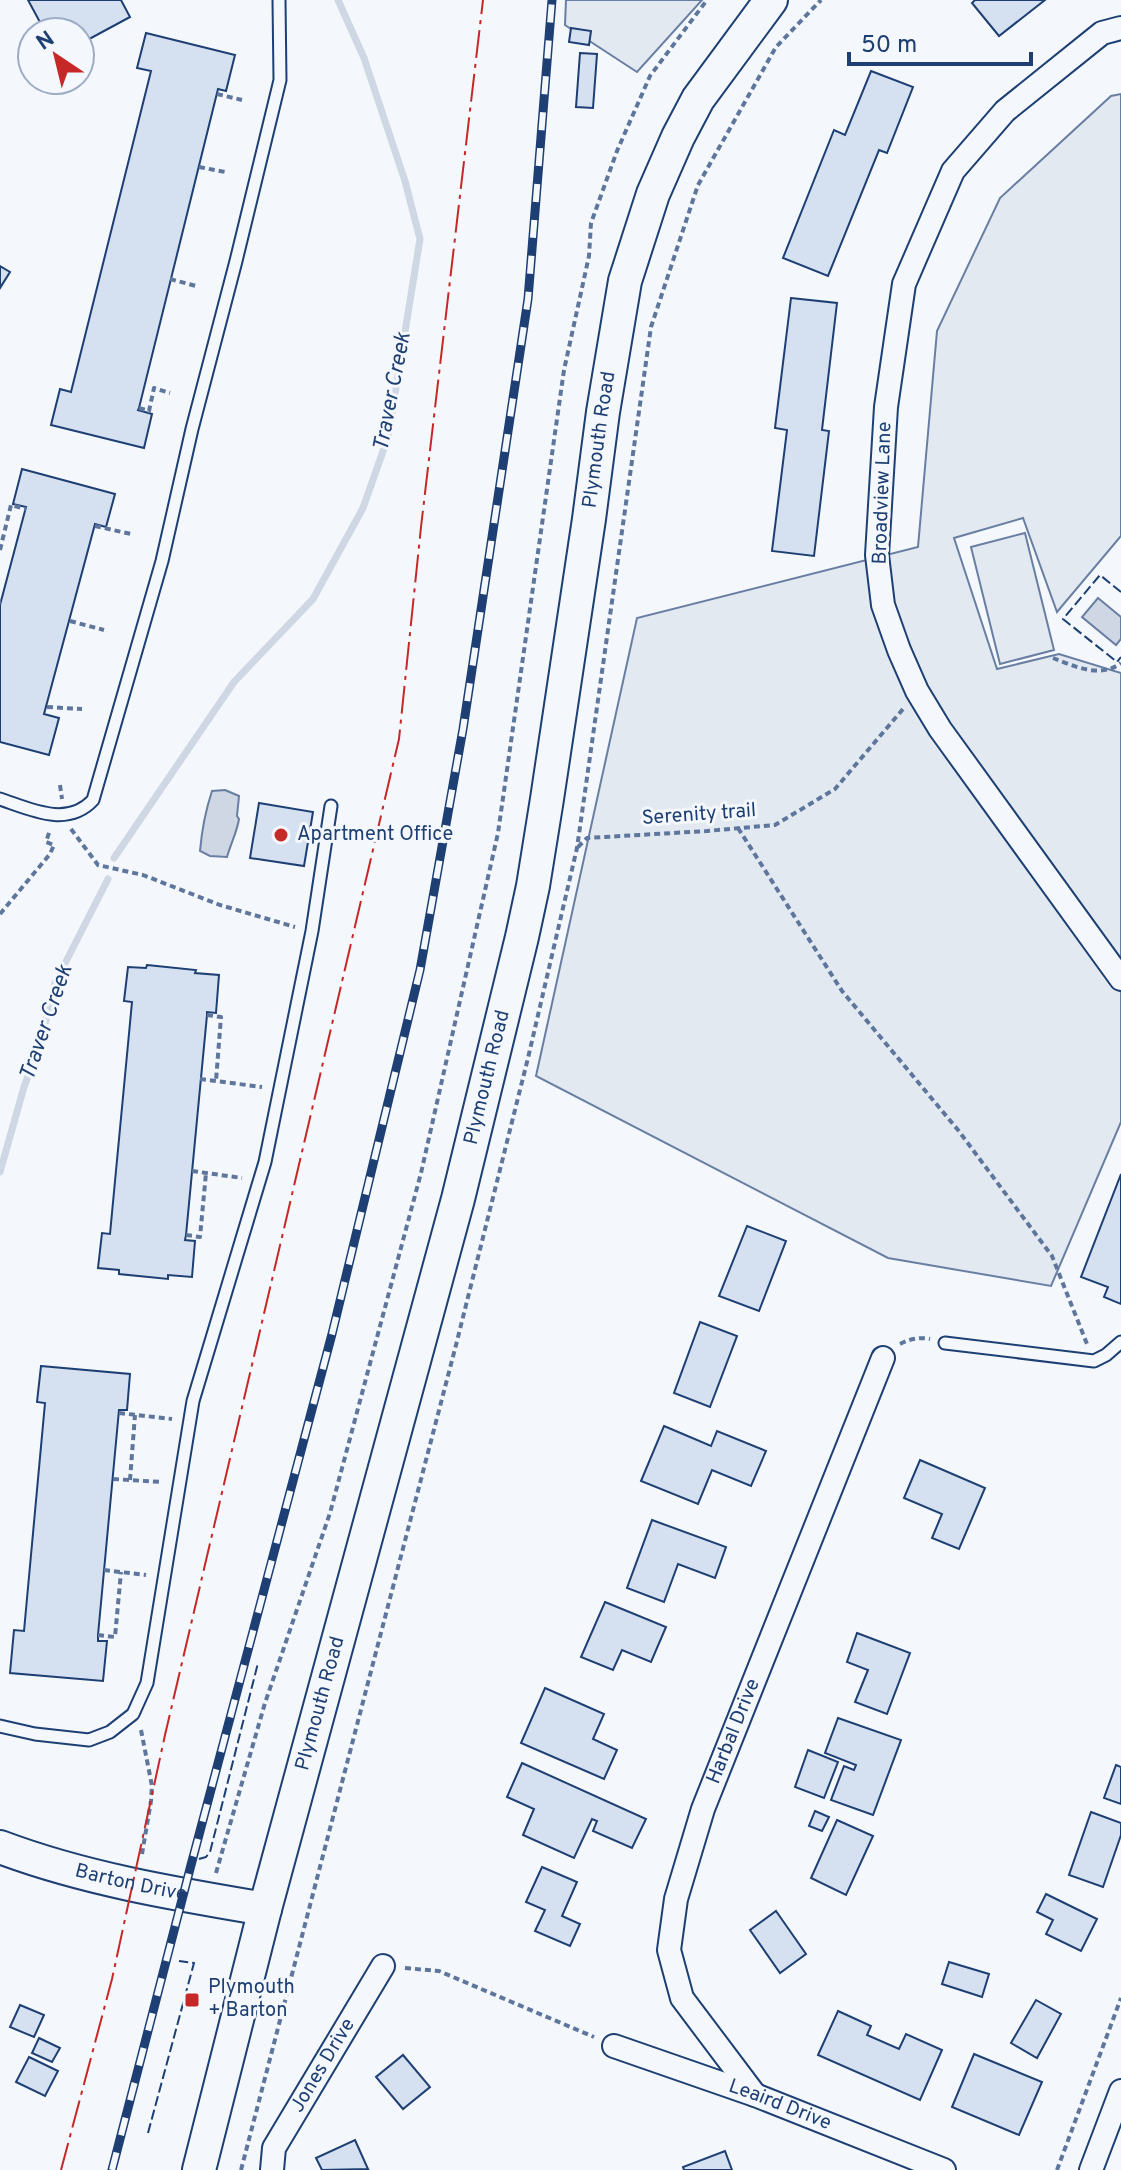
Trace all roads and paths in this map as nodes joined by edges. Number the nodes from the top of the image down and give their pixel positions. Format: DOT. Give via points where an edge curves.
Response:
graph roads {
  1 [pos="279,0"];
  2 [pos="707,0"];
  3 [pos="771,0"];
  4 [pos="821,0"];
  5 [pos="1121,28"];
  6 [pos="217,94"];
  7 [pos="242,100"];
  8 [pos="199,167"];
  9 [pos="225,172"];
  10 [pos="170,279"];
  11 [pos="196,286"];
  12 [pos="170,393"];
  13 [pos="139,408"];
  14 [pos="26,509"];
  15 [pos="95,526"];
  16 [pos="131,534"];
  17 [pos="0,550"];
  18 [pos="70,621"];
  19 [pos="104,630"];
  20 [pos="1053,658"];
  21 [pos="1121,663"];
  22 [pos="917,691"];
  23 [pos="47,707"];
  24 [pos="82,709"];
  25 [pos="60,785"];
  26 [pos="0,799"];
  27 [pos="331,806"];
  28 [pos="59,815"];
  29 [pos="738,828"];
  30 [pos="577,848"];
  31 [pos="0,914"];
  32 [pos="312,931"];
  33 [pos="1121,979"];
  34 [pos="207,1015"];
  35 [pos="200,1079"];
  36 [pos="216,1081"];
  37 [pos="243,1084"];
  38 [pos="192,1171"];
  39 [pos="206,1173"];
  40 [pos="225,1175"];
  41 [pos="186,1235"];
  42 [pos="1121,1342"];
  43 [pos="945,1343"];
  44 [pos="883,1358"];
  45 [pos="1094,1361"];
  46 [pos="119,1413"];
  47 [pos="135,1415"];
  48 [pos="155,1417"];
  49 [pos="113,1479"];
  50 [pos="130,1480"];
  51 [pos="145,1481"];
  52 [pos="104,1570"];
  53 [pos="121,1572"];
  54 [pos="130,1573"];
  55 [pos="98,1635"];
  56 [pos="140,1723"];
  57 [pos="0,1726"];
  58 [pos="0,1847"];
  59 [pos="142,1854"];
  60 [pos="216,1874"];
  61 [pos="265,1909"];
  62 [pos="383,1966"];
  63 [pos="1121,1998"];
  64 [pos="614,2046"];
  65 [pos="1121,2091"];
  66 [pos="755,2095"];
  67 [pos="199,2170"];
  68 [pos="241,2170"];
  69 [pos="272,2170"];
  70 [pos="944,2170"];
  71 [pos="1057,2170"];
  72 [pos="1091,2170"];
  1 -- 28 [label="lane" via="280,80 162,561 93,800"];
  2 -- 60 [label="path" via="650,76 591,223 564,370 498,833 425,1158 330,1513 265,1703"];
  3 -- 61 [label="main road, Plymouth Road" via="698,99 678,137 625,281 522,937 458,1199"];
  4 -- 30 [label="path" via="776,47 698,185 651,327"];
  5 -- 22 [label="street, Broadview Lane" via="1102,33 1005,111 953,171 904,284 886,407 877,555 883,605"];
  6 -- 7 [label="path"];
  8 -- 9 [label="path"];
  10 -- 11 [label="path"];
  12 -- 13 [label="path" via="154,388 149,411"];
  14 -- 17 [label="path" via="11,505"];
  15 -- 16 [label="path"];
  18 -- 19 [label="path"];
  20 -- 21 [label="path" via="1100,672"];
  22 -- 29 [label="path, Serenity trail" via="835,789 775,825"];
  22 -- 33 [label="street, Broadview Lane"];
  23 -- 24 [label="path"];
  25 -- 28 [label="path"];
  26 -- 28 [label="lane"];
  27 -- 32 [label="lane"];
  28 -- 31 [label="path" via="46,842 54,845 50,854"];
  28 -- 32 [label="path" via="98,865"];
  29 -- 30 [label="path, Serenity trail" via="587,838"];
  29 -- 45 [label="path" via="842,991 958,1130 1052,1256"];
  30 -- 68 [label="path" via="456,1345"];
  32 -- 57 [label="lane" via="265,1162 193,1401 147,1683 133,1714 89,1740"];
  34 -- 36 [label="path" via="221,1017"];
  35 -- 36 [label="path"];
  36 -- 37 [label="path"];
  38 -- 39 [label="path"];
  39 -- 40 [label="path"];
  39 -- 41 [label="path" via="200,1237"];
  42 -- 45 [label="lane"];
  43 -- 44 [label="path" via="909,1339"];
  43 -- 45 [label="lane"];
  44 -- 66 [label="street, Harbal Drive" via="703,1809 676,1899 669,1950 682,1998"];
  46 -- 47 [label="path"];
  47 -- 48 [label="path"];
  47 -- 50 [label="path"];
  49 -- 50 [label="path"];
  50 -- 51 [label="path"];
  52 -- 53 [label="path"];
  53 -- 54 [label="path"];
  53 -- 55 [label="path" via="115,1637"];
  56 -- 59 [label="path" via="152,1786"];
  58 -- 61 [label="main road, Barton Drive" via="139,1886"];
  61 -- 67 [label="main road, Plymouth Road"];
  62 -- 64 [label="path" via="439,1971"];
  62 -- 69 [label="street, Jones Drive" via="274,2148"];
  63 -- 71 [label="path"];
  64 -- 66 [label="street, Leaird Drive"];
  65 -- 72 [label="street"];
  66 -- 70 [label="street, Leaird Drive"];
}
